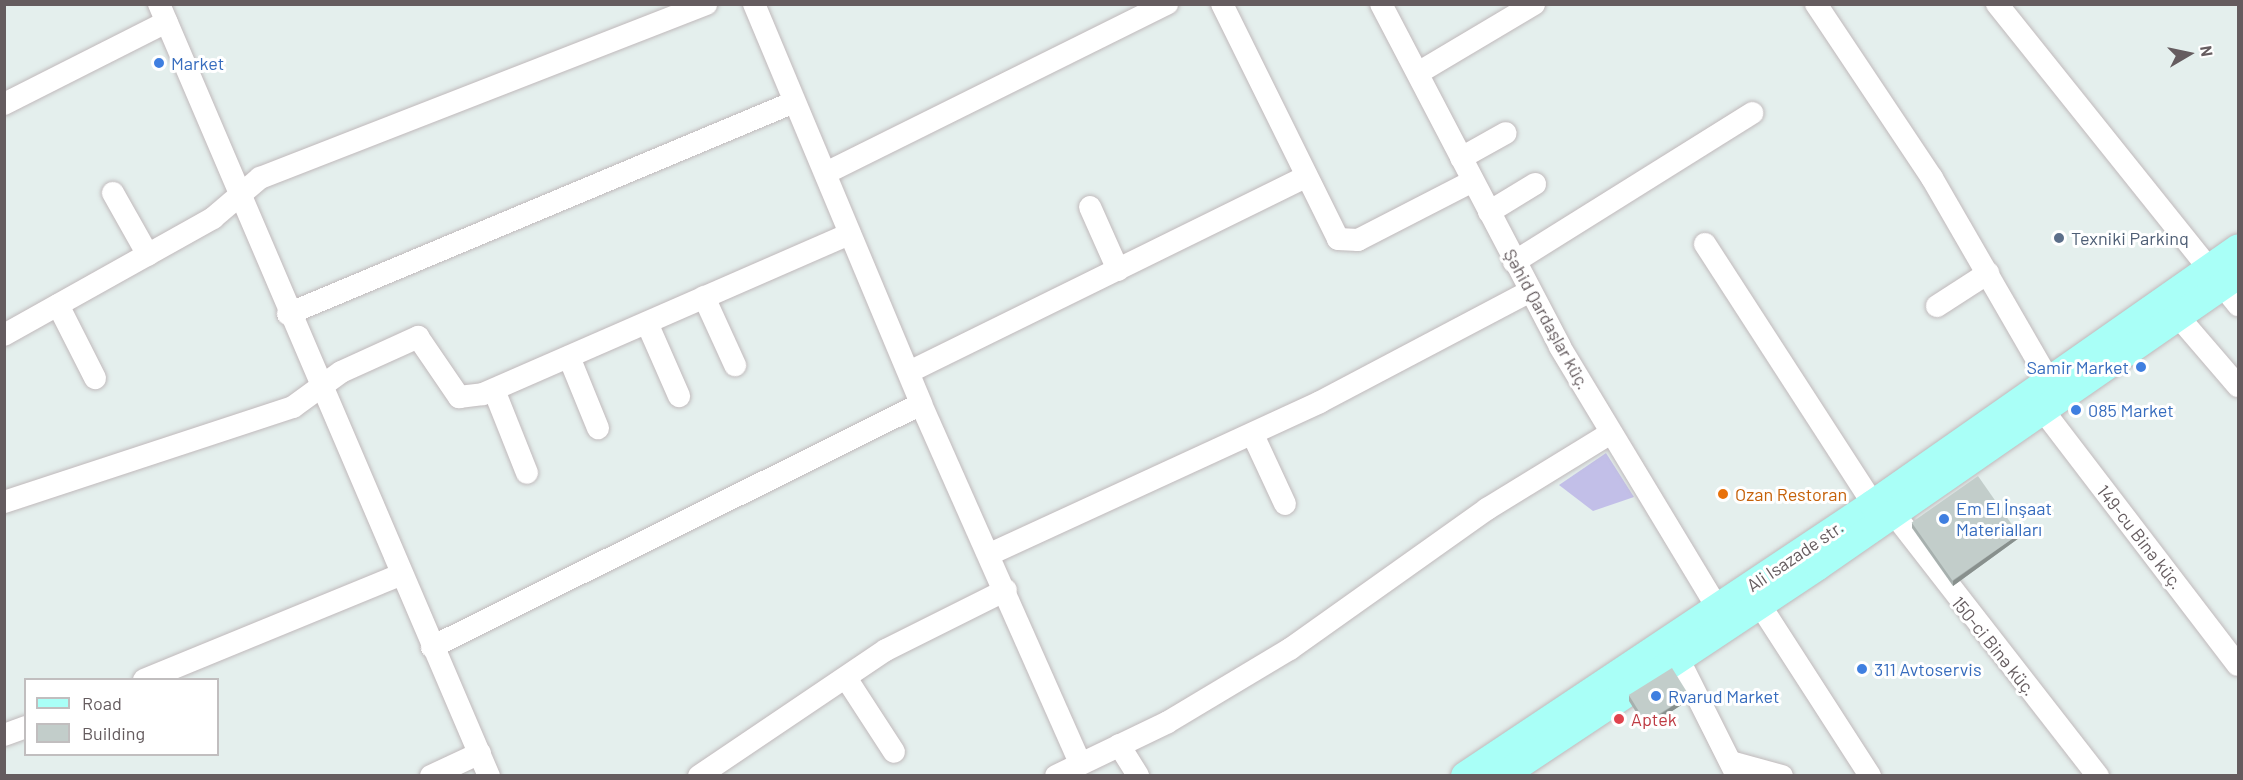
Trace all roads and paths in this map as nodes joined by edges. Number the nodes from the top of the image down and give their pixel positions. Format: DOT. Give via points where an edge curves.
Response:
graph roads {
  1 [pos="706,4"];
  2 [pos="754,4"];
  3 [pos="1167,4"];
  4 [pos="1222,4"];
  5 [pos="1381,4"];
  6 [pos="1534,4"];
  7 [pos="1816,4"];
  8 [pos="1997,4"];
  9 [pos="162,13"];
  10 [pos="1418,73"];
  11 [pos="794,102"];
  12 [pos="4,104"];
  13 [pos="1752,113"];
  14 [pos="1506,133"];
  15 [pos="1461,158"];
  16 [pos="826,173"];
  17 [pos="1306,177"];
  18 [pos="1473,181"];
  19 [pos="1535,184"];
  20 [pos="113,192"];
  21 [pos="237,194"];
  22 [pos="1090,207"];
  23 [pos="1490,212"];
  24 [pos="850,234"];
  25 [pos="1705,244"];
  26 [pos="2238,248"];
  27 [pos="148,255"];
  28 [pos="1514,262"];
  29 [pos="1118,270"];
  30 [pos="1988,273"];
  31 [pos="2226,284"];
  32 [pos="1529,292"];
  33 [pos="704,297"];
  34 [pos="58,305"];
  35 [pos="1937,306"];
  36 [pos="2171,306"];
  37 [pos="288,314"];
  38 [pos="647,323"];
  39 [pos="4,335"];
  40 [pos="569,357"];
  41 [pos="735,365"];
  42 [pos="909,372"];
  43 [pos="95,378"];
  44 [pos="2048,379"];
  45 [pos="2238,386"];
  46 [pos="321,389"];
  47 [pos="494,390"];
  48 [pos="678,396"];
  49 [pos="921,404"];
  50 [pos="2042,409"];
  51 [pos="598,428"];
  52 [pos="1611,433"];
  53 [pos="1253,435"];
  54 [pos="527,473"];
  55 [pos="4,502"];
  56 [pos="1285,504"];
  57 [pos="1883,509"];
  58 [pos="990,554"];
  59 [pos="400,575"];
  60 [pos="1006,590"];
  61 [pos="1754,596"];
  62 [pos="1722,617"];
  63 [pos="432,647"];
  64 [pos="1678,658"];
  65 [pos="2238,664"];
  66 [pos="149,678"];
  67 [pos="846,678"];
  68 [pos="24,728"];
  69 [pos="4,735"];
  70 [pos="1119,745"];
  71 [pos="894,752"];
  72 [pos="480,753"];
  73 [pos="1080,762"];
  74 [pos="1734,769"];
  75 [pos="431,776"];
  76 [pos="489,776"];
  77 [pos="699,776"];
  78 [pos="1056,776"];
  79 [pos="1138,776"];
  80 [pos="1465,776"];
  81 [pos="1502,776"];
  82 [pos="1782,776"];
  83 [pos="1870,776"];
  84 [pos="2098,776"];
  1 -- 21 [label="street" via="260,178"];
  2 -- 11 [label="street"];
  3 -- 16 [label="street"];
  4 -- 17 [label="street"];
  5 -- 10 [label="street, Şəhid Qardaşlar küç."];
  6 -- 10 [label="street"];
  7 -- 30 [label="street"];
  8 -- 31 [label="street"];
  9 -- 12 [label="street"];
  9 -- 21 [label="street"];
  10 -- 15 [label="street, Şəhid Qardaşlar küç."];
  11 -- 16 [label="street"];
  11 -- 37 [label="street"];
  13 -- 28 [label="street"];
  14 -- 15 [label="street"];
  15 -- 18 [label="street, Şəhid Qardaşlar küç."];
  16 -- 24 [label="street"];
  17 -- 18 [label="street" via="1332,233 1351,242"];
  17 -- 29 [label="street"];
  18 -- 23 [label="street, Şəhid Qardaşlar küç."];
  19 -- 23 [label="street"];
  20 -- 27 [label="street"];
  21 -- 27 [label="street" via="213,218"];
  21 -- 37 [label="street"];
  22 -- 29 [label="street"];
  23 -- 28 [label="street, Şəhid Qardaşlar küç."];
  24 -- 33 [label="street"];
  24 -- 42 [label="street"];
  25 -- 57 [label="street, 150-ci Binə küç."];
  26 -- 31 [label="main road, Ali Isazade str."];
  27 -- 34 [label="street"];
  28 -- 32 [label="street, Şəhid Qardaşlar küç."];
  29 -- 42 [label="street"];
  30 -- 35 [label="street"];
  30 -- 44 [label="street"];
  31 -- 36 [label="main road, Ali Isazade str."];
  32 -- 52 [label="street, Şəhid Qardaşlar küç."];
  32 -- 53 [label="street"];
  33 -- 38 [label="street"];
  33 -- 41 [label="street"];
  34 -- 39 [label="street"];
  34 -- 43 [label="street"];
  36 -- 44 [label="main road, Ali Isazade str."];
  36 -- 45 [label="street"];
  36 -- 50 [label="main road, Ali Isazade str."];
  37 -- 46 [label="street"];
  38 -- 40 [label="street"];
  38 -- 48 [label="street"];
  40 -- 47 [label="street"];
  40 -- 51 [label="street"];
  42 -- 49 [label="street"];
  44 -- 57 [label="main road, Ali Isazade str."];
  46 -- 47 [label="street" via="341,372 418,337 459,397"];
  46 -- 55 [label="street" via="292,406"];
  46 -- 59 [label="street"];
  47 -- 54 [label="street"];
  49 -- 58 [label="street"];
  49 -- 63 [label="street"];
  50 -- 57 [label="main road, Ali Isazade str."];
  50 -- 65 [label="street, 149-cu Binə küç."];
  52 -- 62 [label="street, Şəhid Qardaşlar küç."];
  52 -- 70 [label="street" via="1487,509 1290,649"];
  53 -- 56 [label="street"];
  53 -- 58 [label="street"];
  57 -- 61 [label="main road, Ali Isazade str."];
  57 -- 84 [label="street, 150-ci Binə küç."];
  58 -- 60 [label="street"];
  59 -- 63 [label="street"];
  59 -- 66 [label="street"];
  60 -- 67 [label="street" via="910,636"];
  60 -- 73 [label="street"];
  61 -- 62 [label="main road, Ali Isazade str."];
  61 -- 83 [label="street"];
  62 -- 64 [label="main road, Ali Isazade str."];
  62 -- 80 [label="main road, Ali Isazade str."];
  63 -- 72 [label="street"];
  64 -- 74 [label="street"];
  64 -- 81 [label="main road, Ali Isazade str."];
  67 -- 71 [label="street"];
  67 -- 77 [label="street"];
  68 -- 69 [label="street"];
  70 -- 73 [label="street"];
  70 -- 79 [label="street"];
  72 -- 75 [label="street"];
  72 -- 76 [label="street"];
  73 -- 78 [label="street"];
  74 -- 82 [label="street"];
}
